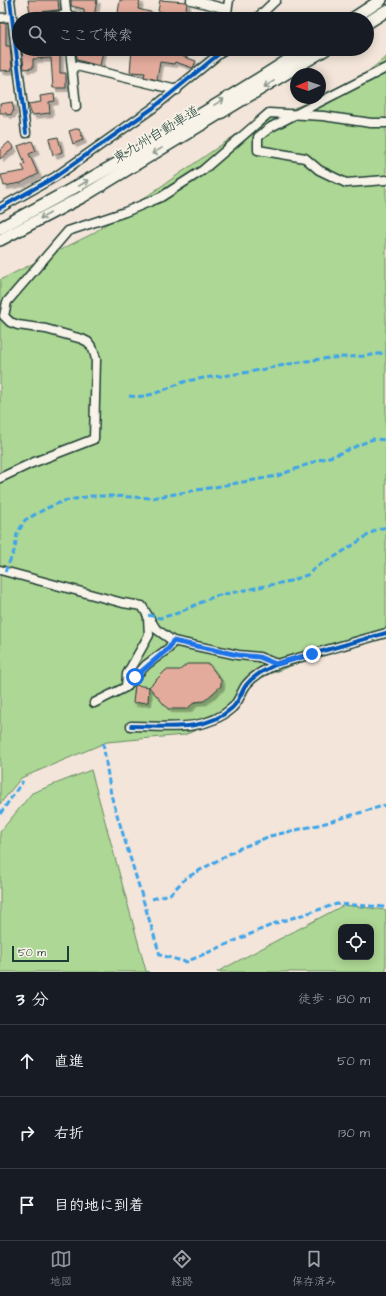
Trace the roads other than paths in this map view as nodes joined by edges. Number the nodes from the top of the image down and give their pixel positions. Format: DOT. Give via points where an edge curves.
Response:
graph roads {
  1 [pos="10,0"];
  2 [pos="65,0"];
  3 [pos="191,0"];
  4 [pos="230,0"];
  5 [pos="276,0"];
  6 [pos="382,0"];
  7 [pos="227,9"];
  8 [pos="386,11"];
  9 [pos="13,12"];
  10 [pos="66,12"];
  11 [pos="227,12"];
  12 [pos="263,12"];
  13 [pos="363,12"];
  14 [pos="0,18"];
  15 [pos="12,19"];
  16 [pos="374,19"];
  17 [pos="19,56"];
  18 [pos="71,56"];
  19 [pos="214,56"];
  20 [pos="295,56"];
  21 [pos="314,56"];
  22 [pos="72,65"];
  23 [pos="386,68"];
  24 [pos="177,90"];
  25 [pos="76,107"];
  26 [pos="297,113"];
  27 [pos="386,123"];
  28 [pos="26,133"];
  29 [pos="386,180"];
  30 [pos="0,208"];
  31 [pos="0,228"];
  32 [pos="0,240"];
  33 [pos="0,478"];
  34 [pos="0,570"];
  35 [pos="148,616"];
  36 [pos="386,633"];
  37 [pos="173,641"];
  38 [pos="276,664"];
  39 [pos="126,687"];
  40 [pos="94,703"];
  41 [pos="131,726"];
  1 -- 9 [label="street"];
  2 -- 10 [label="street"];
  3 -- 7 [label="street"];
  4 -- 7 [label="street"];
  5 -- 12 [label="street"];
  6 -- 13 [label="highway"];
  7 -- 11 [label="street"];
  8 -- 16 [label="highway"];
  14 -- 15 [label="street"];
  17 -- 28 [label="street"];
  18 -- 22 [label="street"];
  19 -- 24 [label="street"];
  31 -- 20 [label="highway, 東九州自動車道, one-way" via="155,142"];
  21 -- 32 [label="highway, 東九州自動車道, one-way" via="82,197"];
  22 -- 24 [label="street"];
  22 -- 25 [label="street"];
  23 -- 26 [label="street"];
  24 -- 30 [label="street" via="55,177"];
  26 -- 27 [label="street"];
  26 -- 29 [label="street" via="258,137 258,150 305,158 319,170 346,183"];
  26 -- 33 [label="street" via="269,112 203,170 161,197 68,231 7,302 4,316 10,322 82,339 93,349 96,359 94,439"];
  34 -- 35 [label="street" via="142,606"];
  35 -- 37 [label="street" via="156,629"];
  35 -- 39 [label="street" via="149,635 127,674"];
  36 -- 38 [label="street"];
  37 -- 38 [label="street" via="259,657"];
  37 -- 39 [label="street" via="169,648 146,665"];
  38 -- 41 [label="street" via="260,672 246,685 232,708 219,717 184,727"];
  39 -- 40 [label="street"];
}
